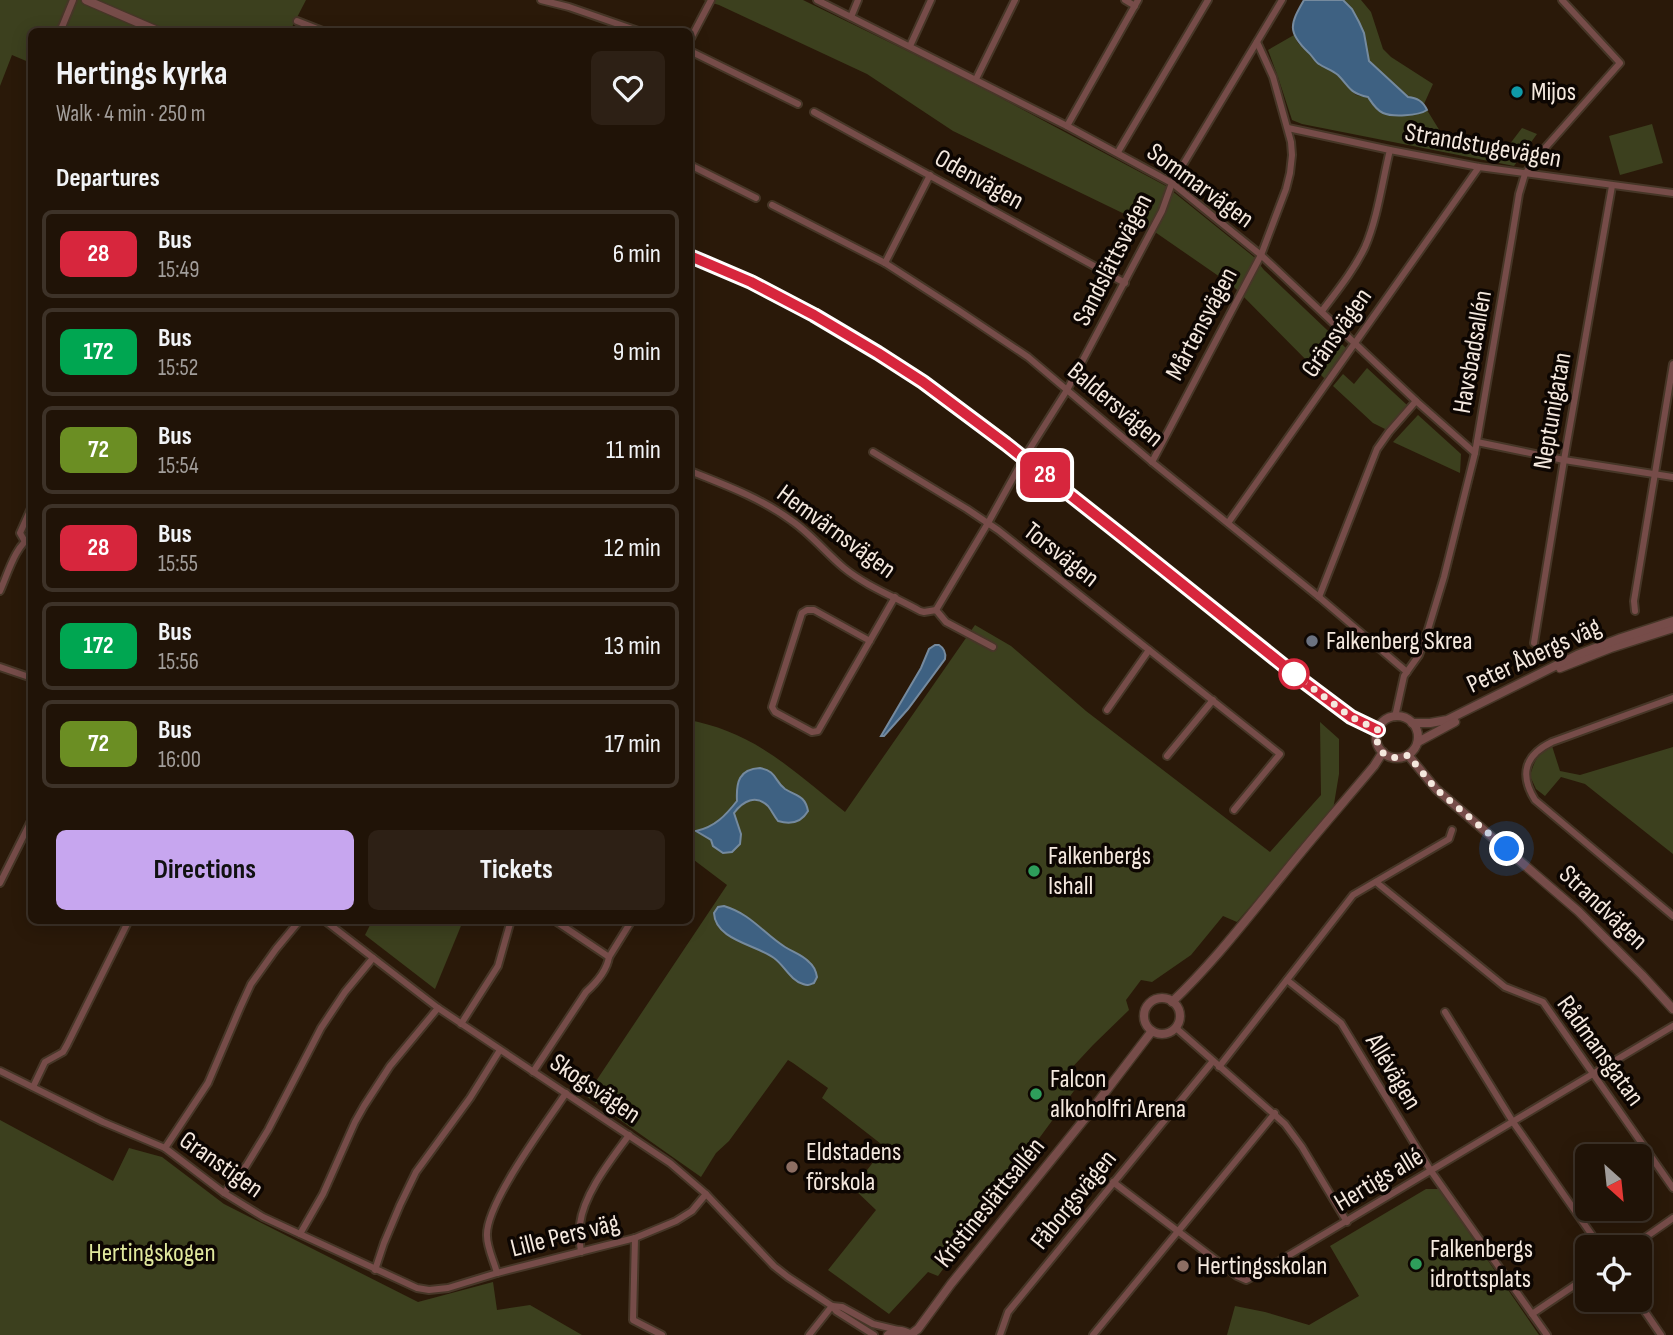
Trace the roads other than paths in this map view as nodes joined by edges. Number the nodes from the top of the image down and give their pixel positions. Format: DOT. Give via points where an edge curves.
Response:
graph roads {
  1 [pos="73,0"];
  2 [pos="86,0"];
  3 [pos="541,0"];
  4 [pos="710,0"];
  5 [pos="817,0"];
  6 [pos="859,0"];
  7 [pos="931,0"];
  8 [pos="1015,0"];
  9 [pos="1125,0"];
  10 [pos="1208,0"];
  11 [pos="1282,0"];
  12 [pos="1562,0"];
  13 [pos="1137,3"];
  14 [pos="852,17"];
  15 [pos="298,21"];
  16 [pos="62,28"];
  17 [pos="151,28"];
  18 [pos="315,28"];
  19 [pos="629,28"];
  20 [pos="693,34"];
  21 [pos="1256,42"];
  22 [pos="910,46"];
  23 [pos="693,52"];
  24 [pos="976,79"];
  25 [pos="798,104"];
  26 [pos="814,112"];
  27 [pos="1067,126"];
  28 [pos="1288,128"];
  29 [pos="1390,150"];
  30 [pos="1118,152"];
  31 [pos="693,166"];
  32 [pos="1479,167"];
  33 [pos="1525,174"];
  34 [pos="930,175"];
  35 [pos="1172,183"];
  36 [pos="1612,186"];
  37 [pos="1673,193"];
  38 [pos="756,198"];
  39 [pos="772,205"];
  40 [pos="1261,255"];
  41 [pos="693,257"];
  42 [pos="886,263"];
  43 [pos="1125,283"];
  44 [pos="1322,312"];
  45 [pos="1354,342"];
  46 [pos="1673,364"];
  47 [pos="1067,390"];
  48 [pos="1416,401"];
  49 [pos="1477,442"];
  50 [pos="873,452"];
  51 [pos="1475,453"];
  52 [pos="1024,458"];
  53 [pos="1564,460"];
  54 [pos="1152,462"];
  55 [pos="693,472"];
  56 [pos="1654,474"];
  57 [pos="1673,477"];
  58 [pos="28,515"];
  59 [pos="988,523"];
  60 [pos="1228,523"];
  61 [pos="28,539"];
  62 [pos="0,592"];
  63 [pos="895,597"];
  64 [pos="1319,597"];
  65 [pos="936,610"];
  66 [pos="1635,611"];
  67 [pos="1673,621"];
  68 [pos="1673,628"];
  69 [pos="870,641"];
  70 [pos="1534,643"];
  71 [pos="993,647"];
  72 [pos="1149,650"];
  73 [pos="0,667"];
  74 [pos="1407,672"];
  75 [pos="28,677"];
  76 [pos="1673,698"];
  77 [pos="1213,700"];
  78 [pos="1107,710"];
  79 [pos="1395,717"];
  80 [pos="1412,723"];
  81 [pos="1378,730"];
  82 [pos="1418,742"];
  83 [pos="1383,752"];
  84 [pos="1408,755"];
  85 [pos="1167,756"];
  86 [pos="1234,810"];
  87 [pos="28,827"];
  88 [pos="1451,830"];
  89 [pos="1376,882"];
  90 [pos="0,883"];
  91 [pos="1673,916"];
  92 [pos="128,924"];
  93 [pos="297,924"];
  94 [pos="329,924"];
  95 [pos="510,924"];
  96 [pos="560,924"];
  97 [pos="630,924"];
  98 [pos="609,957"];
  99 [pos="373,958"];
  100 [pos="1287,980"];
  101 [pos="1172,1002"];
  102 [pos="438,1008"];
  103 [pos="1673,1009"];
  104 [pos="1445,1013"];
  105 [pos="461,1024"];
  106 [pos="1673,1026"];
  107 [pos="1176,1028"];
  108 [pos="1152,1031"];
  109 [pos="500,1050"];
  110 [pos="1213,1061"];
  111 [pos="1219,1067"];
  112 [pos="0,1071"];
  113 [pos="533,1072"];
  114 [pos="1593,1073"];
  115 [pos="33,1087"];
  116 [pos="566,1093"];
  117 [pos="1275,1114"];
  118 [pos="1513,1122"];
  119 [pos="629,1135"];
  120 [pos="165,1149"];
  121 [pos="1431,1171"];
  122 [pos="1113,1182"];
  123 [pos="1673,1188"];
  124 [pos="224,1193"];
  125 [pos="706,1194"];
  126 [pos="1673,1218"];
  127 [pos="1347,1222"];
  128 [pos="1178,1231"];
  129 [pos="300,1234"];
  130 [pos="1592,1235"];
  131 [pos="1649,1235"];
  132 [pos="635,1238"];
  133 [pos="581,1252"];
  134 [pos="375,1270"];
  135 [pos="497,1273"];
  136 [pos="1575,1285"];
  137 [pos="422,1289"];
  138 [pos="832,1306"];
  139 [pos="1645,1312"];
  140 [pos="1532,1314"];
  141 [pos="898,1331"];
  142 [pos="662,1335"];
  143 [pos="808,1335"];
  144 [pos="874,1335"];
  145 [pos="888,1335"];
  146 [pos="911,1335"];
  147 [pos="1000,1335"];
  148 [pos="1093,1335"];
  149 [pos="1547,1335"];
  150 [pos="1661,1335"];
  1 -- 16 [label="street"];
  2 -- 17 [label="street"];
  3 -- 19 [label="street"];
  4 -- 20 [label="street"];
  5 -- 14 [label="street, Sommarvägen"];
  6 -- 14 [label="street"];
  7 -- 22 [label="street"];
  8 -- 24 [label="street"];
  9 -- 13 [label="street"];
  10 -- 30 [label="street"];
  11 -- 21 [label="street, Sandslättsvägen"];
  12 -- 33 [label="street, Havsbadsallén" via="1620,63"];
  13 -- 27 [label="street"];
  14 -- 22 [label="street, Sommarvägen"];
  15 -- 18 [label="street"];
  21 -- 28 [label="street, Mårtensvägen" via="1273,77"];
  21 -- 35 [label="street, Sandslättsvägen"];
  22 -- 24 [label="street, Sommarvägen"];
  23 -- 25 [label="street"];
  24 -- 27 [label="street, Sommarvägen"];
  26 -- 34 [label="street, Odenvägen"];
  27 -- 30 [label="street, Sommarvägen"];
  28 -- 29 [label="street, Strandstugevägen"];
  28 -- 40 [label="street, Mårtensvägen" via="1290,173"];
  29 -- 32 [label="street, Strandstugevägen"];
  29 -- 44 [label="street" via="1363,249"];
  30 -- 35 [label="street, Sommarvägen"];
  31 -- 38 [label="street"];
  32 -- 33 [label="street, Strandstugevägen"];
  32 -- 45 [label="street, Gränsvägen"];
  33 -- 36 [label="street, Strandstugevägen"];
  33 -- 49 [label="street, Havsbadsallén"];
  34 -- 42 [label="street"];
  34 -- 43 [label="street, Odenvägen"];
  35 -- 40 [label="street, Sommarvägen"];
  35 -- 43 [label="street, Sandslättsvägen"];
  36 -- 37 [label="street, Strandstugevägen"];
  36 -- 53 [label="street, Neptunigatan"];
  39 -- 42 [label="street, Baldersvägen"];
  40 -- 44 [label="street, Sommarvägen"];
  40 -- 54 [label="street, Mårtensvägen"];
  41 -- 52 [label="street" via="751,282 869,347"];
  42 -- 47 [label="street, Baldersvägen" via="1028,358"];
  43 -- 47 [label="street, Sandslättsvägen"];
  44 -- 45 [label="street, Sommarvägen"];
  45 -- 48 [label="street, Sommarvägen"];
  45 -- 60 [label="street, Gränsvägen"];
  46 -- 56 [label="street"];
  47 -- 52 [label="street, Sandslättsvägen"];
  47 -- 54 [label="street, Baldersvägen"];
  48 -- 51 [label="street, Sommarvägen"];
  48 -- 64 [label="street" via="1377,449"];
  49 -- 51 [label="street, Havsbadsallén"];
  49 -- 53 [label="street"];
  50 -- 59 [label="street, Torsvägen"];
  51 -- 74 [label="street, Havsbadsallén" via="1427,633"];
  52 -- 59 [label="street, Sandslättsvägen"];
  52 -- 81 [label="street" via="1303,681 1351,717"];
  53 -- 56 [label="street"];
  53 -- 70 [label="street, Neptunigatan"];
  54 -- 60 [label="street, Baldersvägen"];
  55 -- 63 [label="street, Hemvärnsvägen" via="767,505 794,522 846,570"];
  56 -- 57 [label="street"];
  56 -- 66 [label="street"];
  58 -- 61 [label="street" via="20,533"];
  59 -- 65 [label="street, Sandslättsvägen"];
  59 -- 72 [label="street, Torsvägen"];
  60 -- 64 [label="street, Baldersvägen"];
  61 -- 62 [label="street" via="16,553"];
  63 -- 65 [label="street, Hemvärnsvägen" via="920,611"];
  63 -- 69 [label="street"];
  64 -- 74 [label="street, Baldersvägen"];
  65 -- 71 [label="street, Hemvärnsvägen" via="946,622"];
  67 -- 80 [label="street, Peter Åbergs väg" via="1577,655 1447,720"];
  68 -- 82 [label="street, Peter Åbergs väg" via="1561,668"];
  69 -- 69 [label="street" via="818,731 775,712 772,707 802,613 814,610"];
  72 -- 77 [label="street, Torsvägen"];
  72 -- 78 [label="street"];
  73 -- 75 [label="street"];
  74 -- 79 [label="street, Havsbadsallén"];
  76 -- 91 [label="street" via="1552,741 1526,769 1535,800"];
  77 -- 85 [label="street"];
  77 -- 86 [label="street, Torsvägen" via="1280,754"];
  79 -- 80 [label="street"];
  79 -- 81 [label="street"];
  80 -- 82 [label="street"];
  81 -- 83 [label="street" via="1377,743"];
  82 -- 84 [label="street"];
  83 -- 84 [label="street" via="1398,758"];
  83 -- 101 [label="street" via="1227,945"];
  84 -- 103 [label="street, Strandvägen" via="1436,789 1595,927"];
  87 -- 90 [label="street"];
  88 -- 89 [label="street" via="1449,839"];
  89 -- 100 [label="street" via="1353,895"];
  89 -- 114 [label="street, Rådmansgatan" via="1505,987 1543,1002"];
  92 -- 115 [label="street" via="64,1052 45,1062"];
  93 -- 120 [label="street" via="251,984 208,1083"];
  94 -- 99 [label="street, Skogsvägen"];
  95 -- 105 [label="street" via="498,966"];
  96 -- 98 [label="street"];
  97 -- 98 [label="street"];
  98 -- 113 [label="street"];
  99 -- 102 [label="street, Skogsvägen"];
  99 -- 124 [label="street" via="321,1028 253,1156"];
  100 -- 111 [label="street"];
  100 -- 121 [label="street, Allévägen" via="1341,1023"];
  101 -- 107 [label="street" via="1180,1015"];
  101 -- 108 [label="street" via="1160,999 1147,1006 1145,1020"];
  102 -- 105 [label="street, Skogsvägen"];
  102 -- 129 [label="street" via="364,1106"];
  104 -- 118 [label="street"];
  105 -- 109 [label="street, Skogsvägen"];
  106 -- 114 [label="street, Hertigs allé"];
  107 -- 108 [label="street" via="1164,1034"];
  107 -- 110 [label="street"];
  108 -- 146 [label="street, Kristineslättsallén"];
  109 -- 113 [label="street, Skogsvägen"];
  109 -- 134 [label="street" via="416,1171"];
  110 -- 111 [label="street"];
  110 -- 122 [label="street, Fåborgsvägen"];
  111 -- 117 [label="street"];
  112 -- 115 [label="street, Granstigen"];
  113 -- 116 [label="street, Skogsvägen"];
  114 -- 118 [label="street, Hertigs allé"];
  114 -- 123 [label="street, Rådmansgatan"];
  115 -- 120 [label="street, Granstigen"];
  116 -- 119 [label="street, Skogsvägen"];
  116 -- 135 [label="street" via="493,1211 486,1234"];
  117 -- 127 [label="street" via="1302,1147"];
  117 -- 128 [label="street"];
  118 -- 121 [label="street, Hertigs allé"];
  118 -- 130 [label="street"];
  119 -- 125 [label="street, Skogsvägen"];
  119 -- 133 [label="street" via="582,1213"];
  120 -- 124 [label="street, Granstigen"];
  121 -- 127 [label="street, Hertigs allé"];
  121 -- 140 [label="street, Allévägen"];
  122 -- 128 [label="street, Hertigs allé"];
  122 -- 147 [label="street, Fåborgsvägen" via="1008,1312"];
  124 -- 129 [label="street, Granstigen"];
  125 -- 132 [label="street, Lille Pers väg" via="692,1211"];
  125 -- 138 [label="street, Skogsvägen" via="774,1266"];
  126 -- 131 [label="street"];
  127 -- 128 [label="street, Hertigs allé" via="1246,1279"];
  128 -- 148 [label="street"];
  129 -- 134 [label="street, Granstigen"];
  132 -- 133 [label="street, Lille Pers väg"];
  132 -- 142 [label="street" via="633,1320"];
  133 -- 135 [label="street, Lille Pers väg"];
  134 -- 137 [label="street, Granstigen"];
  135 -- 137 [label="street, Lille Pers väg" via="440,1290"];
  136 -- 140 [label="street"];
  138 -- 141 [label="street, Skogsvägen"];
  138 -- 143 [label="street"];
  138 -- 144 [label="street, Skogsvägen"];
  139 -- 150 [label="street"];
  140 -- 149 [label="street, Allévägen"];
  141 -- 145 [label="street"];
  141 -- 146 [label="street"];
}
